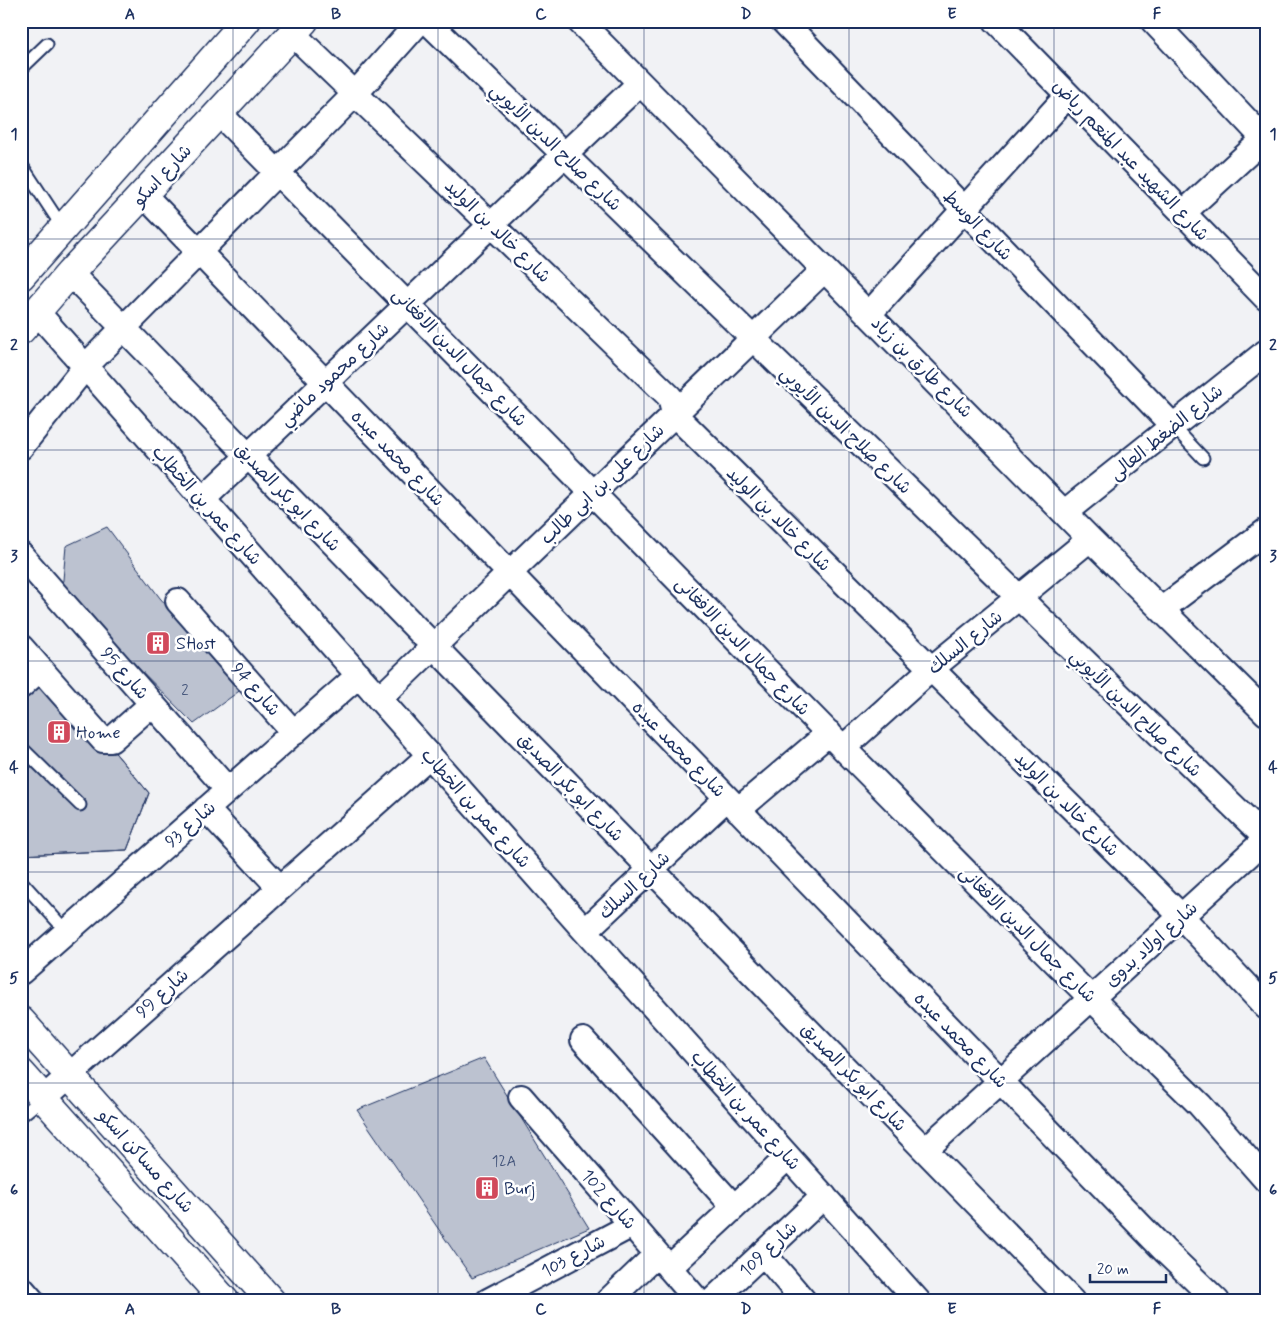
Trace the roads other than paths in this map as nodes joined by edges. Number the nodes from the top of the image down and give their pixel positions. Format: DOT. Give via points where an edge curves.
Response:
graph roads {
  1 [pos="246,21"];
  2 [pos="420,21"];
  3 [pos="427,21"];
  4 [pos="579,21"];
  5 [pos="783,21"];
  6 [pos="996,21"];
  7 [pos="1153,21"];
  8 [pos="299,28"];
  9 [pos="47,44"];
  10 [pos="21,69"];
  11 [pos="640,83"];
  12 [pos="355,94"];
  13 [pos="1068,95"];
  14 [pos="220,113"];
  15 [pos="1265,139"];
  16 [pos="565,155"];
  17 [pos="21,164"];
  18 [pos="278,172"];
  19 [pos="144,195"];
  20 [pos="963,210"];
  21 [pos="1183,213"];
  22 [pos="491,225"];
  23 [pos="63,228"];
  24 [pos="198,253"];
  25 [pos="824,270"];
  26 [pos="70,273"];
  27 [pos="21,276"];
  28 [pos="1266,298"];
  29 [pos="408,304"];
  30 [pos="869,314"];
  31 [pos="29,321"];
  32 [pos="123,329"];
  33 [pos="753,339"];
  34 [pos="1266,352"];
  35 [pos="85,367"];
  36 [pos="325,383"];
  37 [pos="674,414"];
  38 [pos="1174,427"];
  39 [pos="21,447"];
  40 [pos="248,456"];
  41 [pos="1203,458"];
  42 [pos="593,493"];
  43 [pos="202,500"];
  44 [pos="1065,512"];
  45 [pos="1266,531"];
  46 [pos="1090,539"];
  47 [pos="21,555"];
  48 [pos="509,573"];
  49 [pos="1018,598"];
  50 [pos="178,601"];
  51 [pos="1162,610"];
  52 [pos="433,646"];
  53 [pos="21,647"];
  54 [pos="40,669"];
  55 [pos="931,669"];
  56 [pos="359,676"];
  57 [pos="21,686"];
  58 [pos="379,699"];
  59 [pos="152,704"];
  60 [pos="1266,713"];
  61 [pos="294,732"];
  62 [pos="836,740"];
  63 [pos="21,747"];
  64 [pos="430,755"];
  65 [pos="228,790"];
  66 [pos="732,804"];
  67 [pos="80,805"];
  68 [pos="206,809"];
  69 [pos="1266,839"];
  70 [pos="650,869"];
  71 [pos="21,881"];
  72 [pos="280,888"];
  73 [pos="1181,916"];
  74 [pos="585,931"];
  75 [pos="68,932"];
  76 [pos="21,972"];
  77 [pos="1091,998"];
  78 [pos="1266,1007"];
  79 [pos="21,1021"];
  80 [pos="583,1040"];
  81 [pos="21,1073"];
  82 [pos="69,1074"];
  83 [pos="1001,1081"];
  84 [pos="520,1097"];
  85 [pos="44,1098"];
  86 [pos="21,1116"];
  87 [pos="925,1150"];
  88 [pos="788,1157"];
  89 [pos="1266,1180"];
  90 [pos="824,1196"];
  91 [pos="734,1207"];
  92 [pos="632,1226"];
  93 [pos="763,1253"];
  94 [pos="663,1261"];
  95 [pos="21,1278"];
  96 [pos="42,1301"];
  97 [pos="225,1301"];
  98 [pos="271,1301"];
  99 [pos="488,1301"];
  100 [pos="608,1301"];
  101 [pos="698,1301"];
  102 [pos="712,1301"];
  103 [pos="804,1301"];
  104 [pos="918,1301"];
  105 [pos="1072,1301"];
  106 [pos="1218,1301"];
  1 -- 23 [label="main road"];
  2 -- 12 [label="street"];
  3 -- 16 [label="street, شارع صلاح الدين الأيوبي"];
  4 -- 11 [label="street, شارع طارق بن زياد"];
  5 -- 20 [label="street, شارع الوسط"];
  6 -- 13 [label="street, شارع الشهيد عبد المنعم رياض"];
  7 -- 15 [label="street"];
  8 -- 12 [label="street, شارع خالد بن الوليد"];
  8 -- 14 [label="main road, شارع اسكو"];
  9 -- 10 [label="lane"];
  11 -- 16 [label="street, شارع محمود ماضي"];
  11 -- 25 [label="street, شارع طارق بن زياد"];
  12 -- 18 [label="street"];
  12 -- 22 [label="street, شارع خالد بن الوليد"];
  13 -- 20 [label="street"];
  13 -- 21 [label="street, شارع الشهيد عبد المنعم رياض"];
  14 -- 18 [label="street, شارع جمال الدين الافغانى"];
  14 -- 19 [label="main road, شارع اسكو"];
  15 -- 21 [label="street"];
  16 -- 22 [label="street, شارع محمود ماضي"];
  16 -- 33 [label="street, شارع صلاح الدين الأيوبي"];
  17 -- 23 [label="lane"];
  18 -- 24 [label="street"];
  18 -- 29 [label="street, شارع جمال الدين الافغانى"];
  19 -- 24 [label="street, شارع محمد عبده"];
  19 -- 26 [label="main road, شارع اسكو"];
  20 -- 30 [label="street"];
  20 -- 38 [label="street, شارع الوسط"];
  21 -- 28 [label="street, شارع الشهيد عبد المنعم رياض"];
  22 -- 29 [label="street, شارع محمود ماضي"];
  22 -- 37 [label="street, شارع خالد بن الوليد" via="670,397"];
  23 -- 27 [label="main road"];
  24 -- 32 [label="street"];
  24 -- 36 [label="street, شارع محمد عبده"];
  25 -- 30 [label="street, شارع طارق بن زياد"];
  25 -- 33 [label="street, شارع على بن ابى طالب"];
  26 -- 31 [label="main road, شارع اسكو"];
  26 -- 32 [label="street, شارع ابو بكر الصديق"];
  29 -- 36 [label="street, شارع محمود ماضي"];
  29 -- 42 [label="street, شارع جمال الدين الافغانى"];
  30 -- 44 [label="street, شارع طارق بن زياد"];
  31 -- 35 [label="street, شارع عمر بن الخطاب"];
  32 -- 35 [label="street"];
  32 -- 40 [label="street, شارع ابو بكر الصديق"];
  33 -- 37 [label="street, شارع على بن ابى طالب"];
  33 -- 49 [label="street, شارع صلاح الدين الأيوبي"];
  34 -- 38 [label="street, شارع الضغط العالى"];
  35 -- 39 [label="street"];
  35 -- 43 [label="street, شارع عمر بن الخطاب"];
  36 -- 40 [label="street, شارع محمود ماضي"];
  36 -- 48 [label="street, شارع محمد عبده"];
  37 -- 42 [label="street, شارع على بن ابى طالب"];
  37 -- 55 [label="street, شارع خالد بن الوليد"];
  38 -- 41 [label="lane"];
  38 -- 44 [label="street, شارع الضغط العالى"];
  40 -- 43 [label="street, شارع محمود ماضي"];
  40 -- 52 [label="street, شارع ابو بكر الصديق"];
  42 -- 48 [label="street, شارع على بن ابى طالب"];
  42 -- 62 [label="street, شارع جمال الدين الافغانى"];
  43 -- 56 [label="street, شارع عمر بن الخطاب"];
  44 -- 46 [label="street, شارع طارق بن زياد"];
  45 -- 51 [label="street"];
  46 -- 49 [label="street, شارع السلك"];
  46 -- 51 [label="street, شارع طارق بن زياد"];
  47 -- 59 [label="street, شارع 95"];
  48 -- 52 [label="street, شارع على بن ابى طالب"];
  48 -- 66 [label="street, شارع محمد عبده"];
  49 -- 55 [label="street, شارع السلك"];
  49 -- 69 [label="street, شارع صلاح الدين الأيوبي"];
  50 -- 61 [label="street, شارع 94"];
  51 -- 60 [label="street, شارع طارق بن زياد"];
  52 -- 58 [label="street, شارع على بن ابى طالب"];
  52 -- 70 [label="street, شارع ابو بكر الصديق"];
  53 -- 54 [label="street"];
  54 -- 57 [label="street"];
  54 -- 59 [label="street" via="103,740 111,740"];
  55 -- 62 [label="street, شارع السلك"];
  55 -- 73 [label="street, شارع خالد بن الوليد"];
  56 -- 58 [label="street, شارع عمر بن الخطاب"];
  56 -- 61 [label="street, شارع 93"];
  58 -- 64 [label="street, شارع عمر بن الخطاب"];
  59 -- 65 [label="street, شارع 95"];
  61 -- 65 [label="street, شارع 93"];
  62 -- 66 [label="street, شارع السلك"];
  62 -- 77 [label="street, شارع جمال الدين الافغانى"];
  63 -- 67 [label="lane"];
  64 -- 72 [label="street, شارع 99"];
  64 -- 74 [label="street, شارع عمر بن الخطاب"];
  65 -- 68 [label="street, شارع 93"];
  66 -- 70 [label="street, شارع السلك"];
  66 -- 83 [label="street, شارع محمد عبده"];
  68 -- 72 [label="street"];
  68 -- 75 [label="street, شارع 93"];
  69 -- 73 [label="street, شارع اولاد بدوى"];
  70 -- 74 [label="street, شارع السلك"];
  70 -- 87 [label="street, شارع ابو بكر الصديق"];
  71 -- 75 [label="lane"];
  72 -- 82 [label="street, شارع 99"];
  73 -- 77 [label="street, شارع اولاد بدوى"];
  73 -- 78 [label="street, شارع خالد بن الوليد"];
  74 -- 88 [label="street, شارع عمر بن الخطاب"];
  75 -- 76 [label="street, شارع 93"];
  77 -- 83 [label="street, شارع اولاد بدوى"];
  77 -- 89 [label="street, شارع جمال الدين الافغانى" via="1200,1104"];
  79 -- 82 [label="main road, شارع مساكن اسكو"];
  80 -- 91 [label="street"];
  81 -- 85 [label="main road, شارع مساكن اسكو"];
  82 -- 85 [label="street, شارع 99"];
  82 -- 98 [label="main road, شارع مساكن اسكو"];
  83 -- 87 [label="street, شارع اولاد بدوى"];
  83 -- 106 [label="street, شارع محمد عبده" via="1166,1252"];
  84 -- 92 [label="street, شارع 102"];
  85 -- 86 [label="lane"];
  85 -- 97 [label="main road, شارع مساكن اسكو"];
  87 -- 105 [label="street, شارع ابو بكر الصديق"];
  88 -- 90 [label="street, شارع عمر بن الخطاب"];
  88 -- 91 [label="street"];
  90 -- 93 [label="street, شارع 109"];
  90 -- 104 [label="street, شارع عمر بن الخطاب"];
  91 -- 94 [label="street"];
  92 -- 94 [label="street, شارع 102"];
  92 -- 99 [label="street, شارع 103"];
  93 -- 102 [label="street, شارع 109"];
  93 -- 103 [label="street"];
  94 -- 100 [label="street"];
  94 -- 101 [label="street, شارع 102"];
  95 -- 96 [label="lane"];
}
